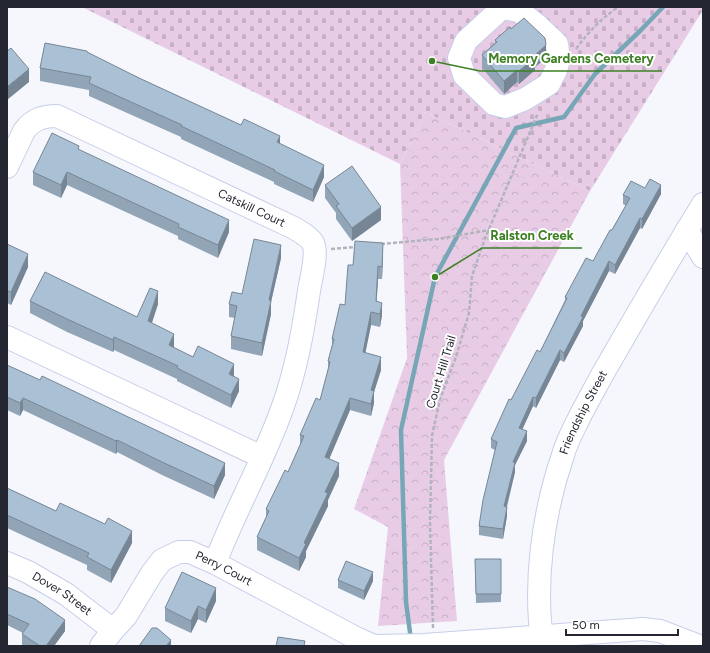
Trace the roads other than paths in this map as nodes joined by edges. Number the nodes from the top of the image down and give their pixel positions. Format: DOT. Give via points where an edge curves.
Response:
graph roads {
  1 [pos="502,7"];
  2 [pos="7,167"];
  3 [pos="703,204"];
  4 [pos="687,230"];
  5 [pos="703,256"];
  6 [pos="7,337"];
  7 [pos="262,457"];
  8 [pos="7,563"];
  9 [pos="215,563"];
  10 [pos="107,638"];
  11 [pos="542,641"];
  12 [pos="354,642"];
  13 [pos="429,644"];
  14 [pos="391,646"];
  15 [pos="699,646"];
  1 -- 1 [label="street" via="466,41 459,58 464,75 494,104 505,107 525,99 549,84 559,59 557,44 537,25 519,11"];
  2 -- 7 [label="street, Catskill Court" via="24,130 33,121 44,116 57,116 294,228 308,237 314,250 304,323 282,410"];
  3 -- 4 [label="street, Friendship Street"];
  4 -- 5 [label="street"];
  4 -- 11 [label="street, Friendship Street" via="598,380 562,455 542,544 539,578"];
  6 -- 7 [label="street"];
  7 -- 9 [label="street, Catskill Court"];
  8 -- 10 [label="street, Dover Street" via="66,594"];
  9 -- 10 [label="street, Perry Court" via="190,552 179,552 162,560 132,608"];
  9 -- 12 [label="street, Perry Court"];
  11 -- 13 [label="street, Perry Court"];
  11 -- 15 [label="street, Perry Court" via="660,630"];
  12 -- 14 [label="street, Perry Court"];
  13 -- 14 [label="street, Perry Court"];
}
